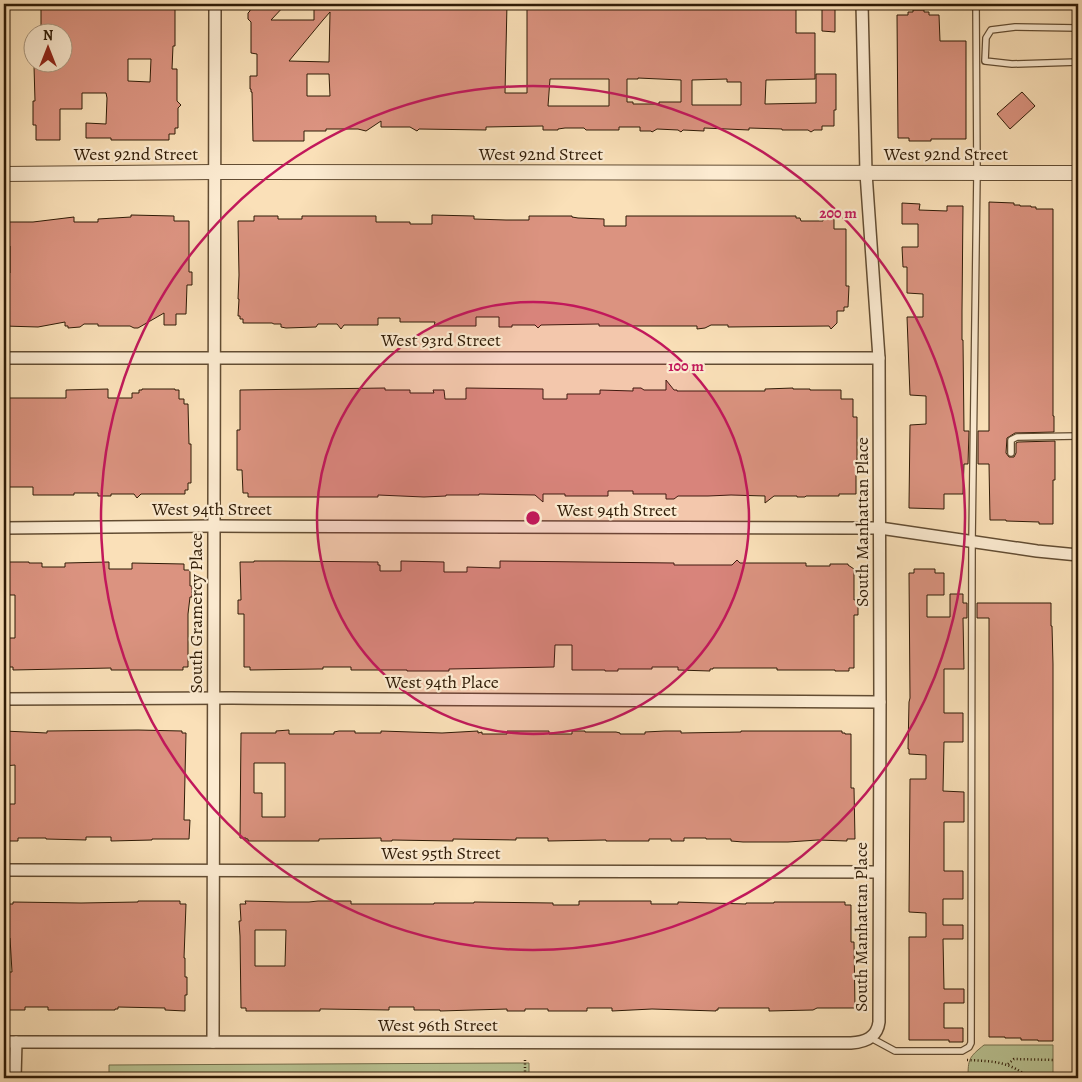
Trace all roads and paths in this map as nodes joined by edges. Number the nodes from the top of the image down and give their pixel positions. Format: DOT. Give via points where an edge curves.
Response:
graph roads {
  1 [pos="215,4"];
  2 [pos="862,4"];
  3 [pos="976,4"];
  4 [pos="1078,28"];
  5 [pos="1078,62"];
  6 [pos="214,172"];
  7 [pos="866,173"];
  8 [pos="977,173"];
  9 [pos="1078,173"];
  10 [pos="4,174"];
  11 [pos="4,358"];
  12 [pos="214,358"];
  13 [pos="879,358"];
  14 [pos="1078,436"];
  15 [pos="1011,453"];
  16 [pos="214,526"];
  17 [pos="4,528"];
  18 [pos="880,528"];
  19 [pos="972,541"];
  20 [pos="1078,554"];
  21 [pos="214,698"];
  22 [pos="4,699"];
  23 [pos="880,702"];
  24 [pos="4,870"];
  25 [pos="214,870"];
  26 [pos="879,872"];
  27 [pos="871,1038"];
  28 [pos="4,1042"];
  29 [pos="16,1042"];
  30 [pos="214,1042"];
  31 [pos="525,1060"];
  32 [pos="966,1060"];
  33 [pos="1055,1060"];
  34 [pos="1008,1065"];
  35 [pos="15,1078"];
  36 [pos="525,1078"];
  37 [pos="1028,1078"];
  1 -- 6 [label="street, South Gramercy Place"];
  2 -- 7 [label="street, South Manhattan Place"];
  3 -- 8 [label="lane"];
  4 -- 5 [label="lane" via="991,30 986,38 985,61 1012,64"];
  6 -- 7 [label="street, West 92nd Street"];
  6 -- 10 [label="street, West 92nd Street"];
  6 -- 12 [label="street, South Gramercy Place"];
  7 -- 8 [label="street, West 92nd Street"];
  7 -- 13 [label="street, South Manhattan Place"];
  8 -- 9 [label="street, West 92nd Street"];
  8 -- 19 [label="lane"];
  11 -- 12 [label="street, West 93rd Street"];
  12 -- 13 [label="street, West 93rd Street"];
  12 -- 16 [label="street, South Gramercy Place"];
  13 -- 18 [label="street, South Manhattan Place"];
  14 -- 15 [label="lane" via="1017,437 1011,440"];
  16 -- 17 [label="street, West 94th Street"];
  16 -- 18 [label="street, West 94th Street"];
  16 -- 21 [label="street, South Gramercy Place"];
  18 -- 19 [label="street, West 94th Street"];
  18 -- 23 [label="street, South Manhattan Place"];
  19 -- 20 [label="street, West 94th Street"];
  19 -- 27 [label="lane" via="971,1043 962,1051 895,1052"];
  21 -- 22 [label="street, West 94th Place"];
  21 -- 23 [label="street, West 94th Place"];
  21 -- 25 [label="street, South Gramercy Place"];
  23 -- 26 [label="street, South Manhattan Place"];
  24 -- 25 [label="street, West 95th Street"];
  25 -- 26 [label="street, West 95th Street"];
  25 -- 30 [label="street, South Gramercy Place"];
  26 -- 27 [label="street, South Manhattan Place" via="879,1022"];
  27 -- 30 [label="street, West 96th Street" via="851,1043"];
  28 -- 29 [label="street, West 96th Street"];
  29 -- 30 [label="street, West 96th Street"];
  29 -- 35 [label="street"];
  31 -- 36 [label="path"];
  32 -- 34 [label="path"];
  33 -- 34 [label="path" via="1014,1059"];
  34 -- 37 [label="path"];
}
